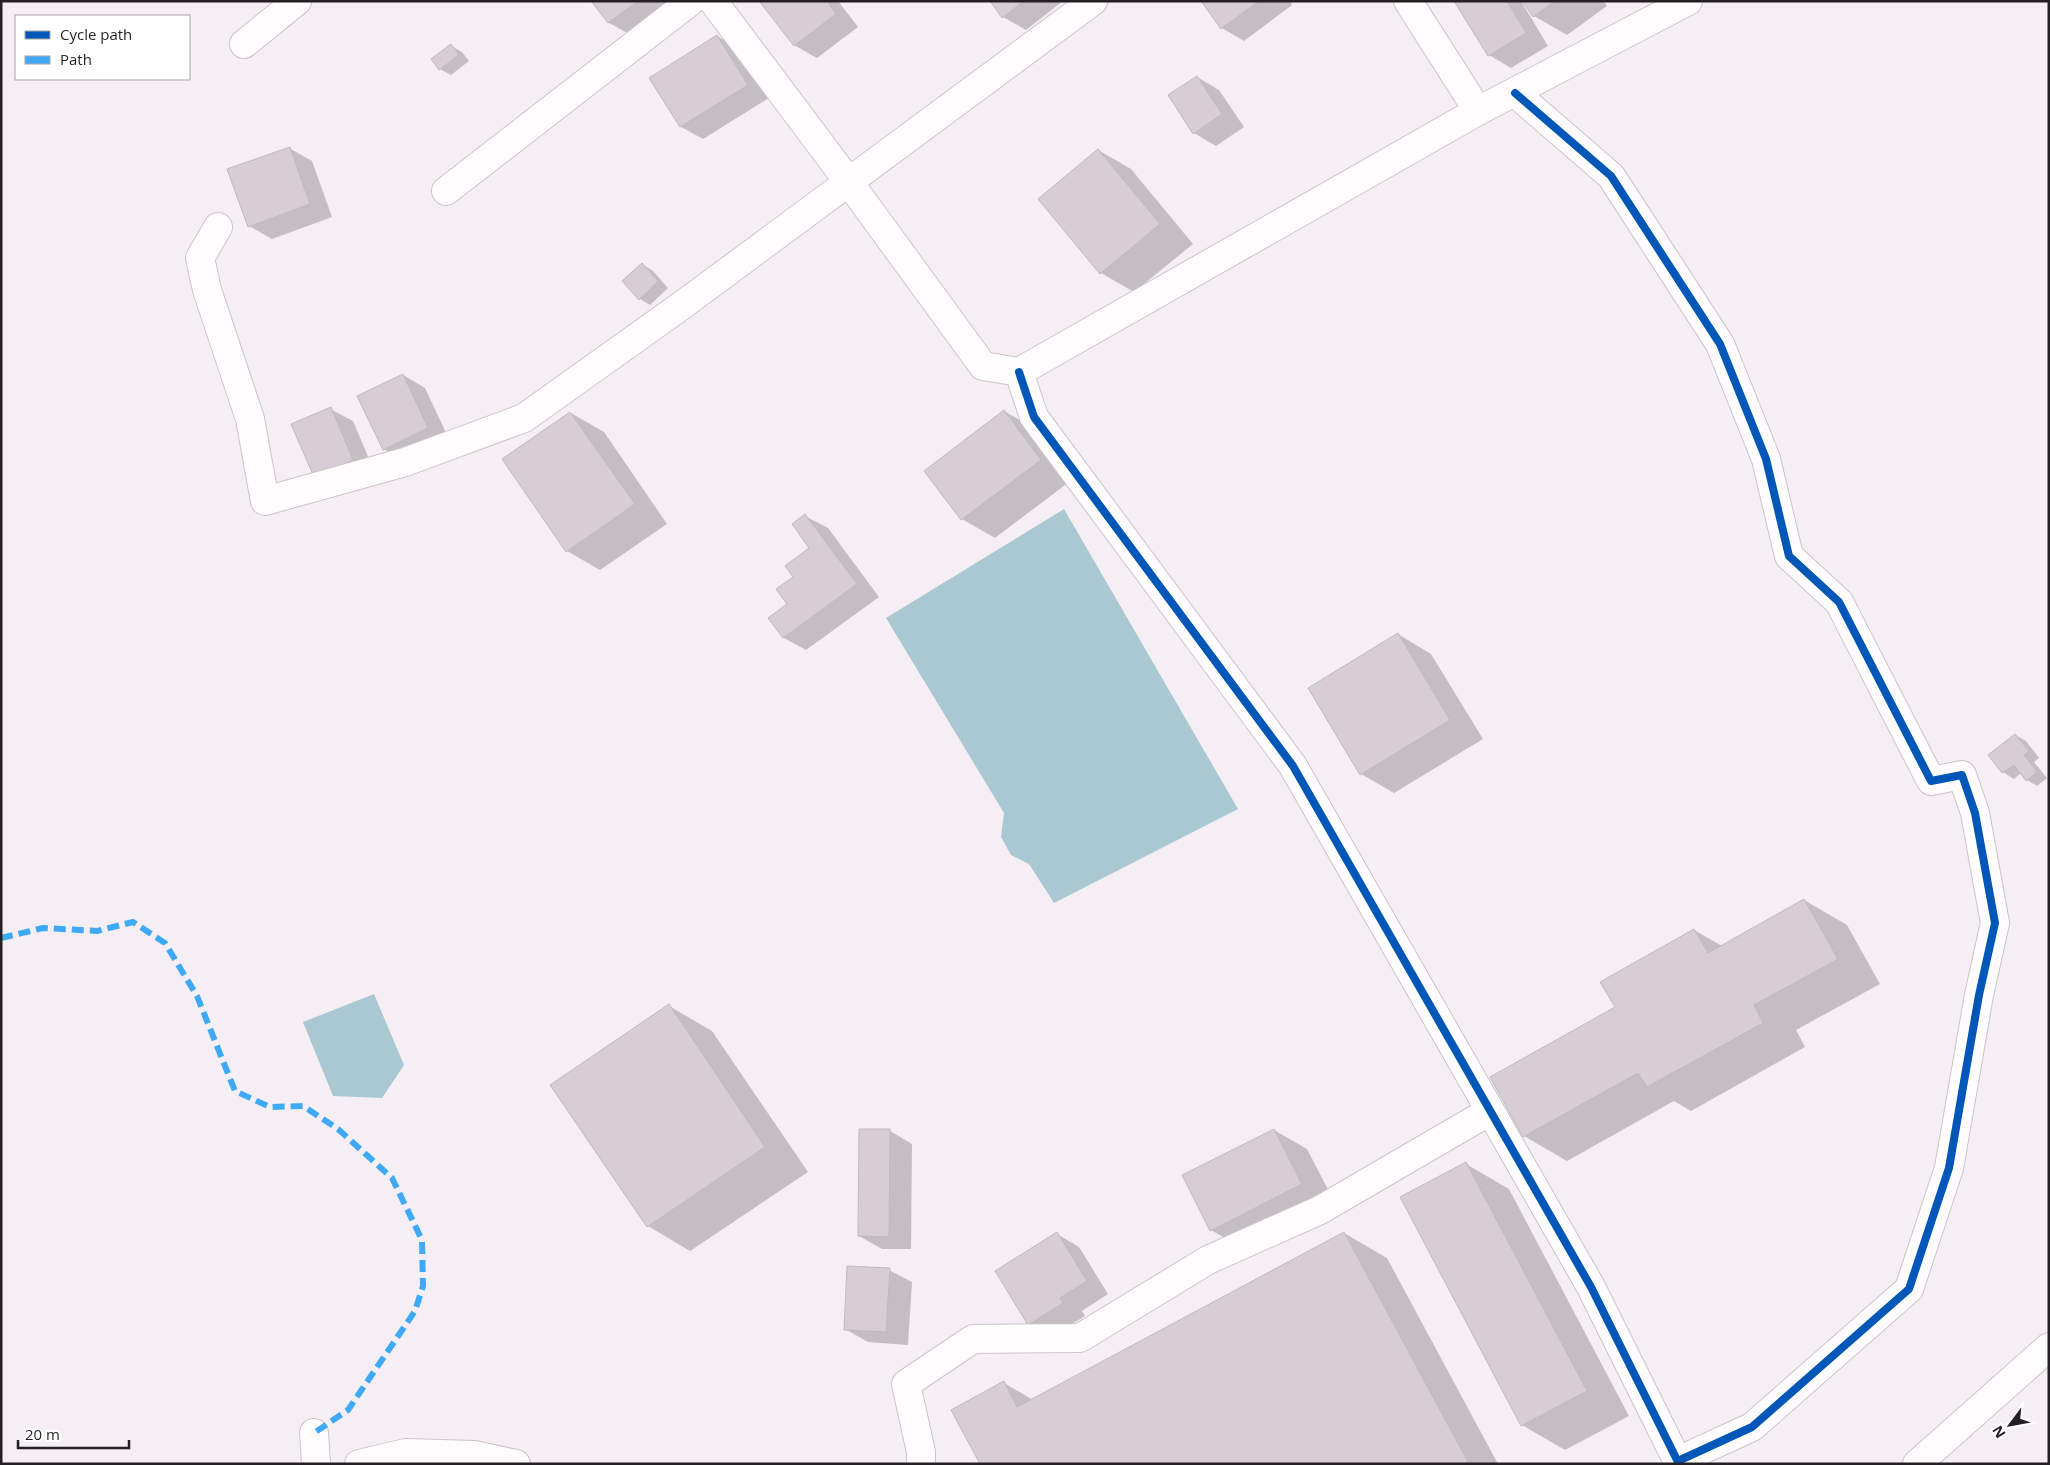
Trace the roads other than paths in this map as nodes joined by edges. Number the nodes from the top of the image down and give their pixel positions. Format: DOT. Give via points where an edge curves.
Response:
graph roads {
  1 [pos="297,1"];
  2 [pos="692,1"];
  3 [pos="713,1"];
  4 [pos="1093,1"];
  5 [pos="1408,1"];
  6 [pos="1688,1"];
  7 [pos="244,44"];
  8 [pos="1515,93"];
  9 [pos="1478,112"];
  10 [pos="848,181"];
  11 [pos="446,191"];
  12 [pos="218,228"];
  13 [pos="1019,372"];
  14 [pos="1490,1111"];
  15 [pos="2049,1347"];
  16 [pos="314,1433"];
  17 [pos="1678,1462"];
  18 [pos="316,1464"];
  19 [pos="359,1464"];
  20 [pos="516,1464"];
  21 [pos="921,1464"];
  22 [pos="1918,1464"];
  1 -- 7 [label="street"];
  2 -- 11 [label="street"];
  3 -- 10 [label="street"];
  4 -- 10 [label="street"];
  5 -- 9 [label="street"];
  6 -- 8 [label="street"];
  8 -- 9 [label="street"];
  8 -- 17 [label="street" via="1611,176 1720,344 1766,459 1789,556 1839,602 1931,781 1962,774 1975,813 1995,923 1949,1168 1909,1289 1752,1427"];
  9 -- 13 [label="street"];
  10 -- 12 [label="street" via="524,418 406,462 265,501 250,419 207,290 200,258"];
  10 -- 13 [label="street" via="983,366"];
  13 -- 14 [label="street" via="1034,418 1293,766"];
  14 -- 17 [label="street" via="1590,1287"];
  14 -- 21 [label="street" via="1320,1210 1208,1260 1080,1338 973,1339 906,1384"];
  15 -- 22 [label="street"];
  16 -- 18 [label="street"];
  19 -- 20 [label="street" via="406,1453 474,1455"];
}
